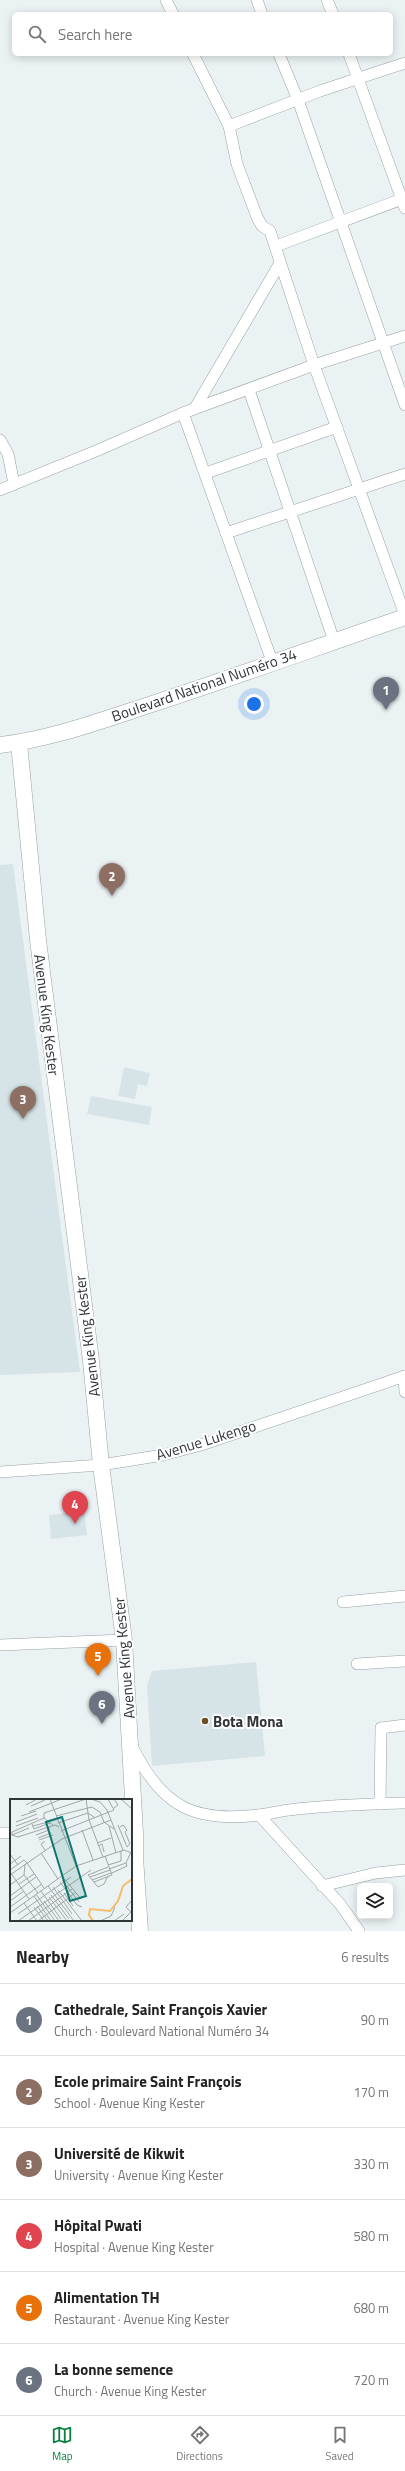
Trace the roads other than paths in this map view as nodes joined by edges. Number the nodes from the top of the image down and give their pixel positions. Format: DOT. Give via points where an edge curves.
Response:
graph roads {
  1 [pos="166,0"];
  2 [pos="256,0"];
  3 [pos="327,0"];
  4 [pos="172,12"];
  5 [pos="261,12"];
  6 [pos="332,12"];
  7 [pos="194,56"];
  8 [pos="280,56"];
  9 [pos="350,56"];
  10 [pos="405,63"];
  11 [pos="359,79"];
  12 [pos="298,100"];
  13 [pos="229,126"];
  14 [pos="404,202"];
  15 [pos="341,221"];
  16 [pos="276,246"];
  17 [pos="280,263"];
  18 [pos="405,336"];
  19 [pos="384,342"];
  20 [pos="314,365"];
  21 [pos="249,390"];
  22 [pos="405,405"];
  23 [pos="195,408"];
  24 [pos="183,412"];
  25 [pos="337,427"];
  26 [pos="0,440"];
  27 [pos="269,452"];
  28 [pos="206,473"];
  29 [pos="405,474"];
  30 [pos="14,484"];
  31 [pos="0,490"];
  32 [pos="360,490"];
  33 [pos="290,514"];
  34 [pos="226,533"];
  35 [pos="405,616"];
  36 [pos="334,641"];
  37 [pos="272,661"];
  38 [pos="19,743"];
  39 [pos="0,745"];
  40 [pos="404,1376"];
  41 [pos="405,1392"];
  42 [pos="101,1465"];
  43 [pos="0,1472"];
  44 [pos="405,1596"];
  45 [pos="344,1602"];
  46 [pos="124,1640"];
  47 [pos="0,1645"];
  48 [pos="405,1661"];
  49 [pos="357,1664"];
  50 [pos="405,1725"];
  51 [pos="130,1743"];
  52 [pos="132,1799"];
  53 [pos="132,1802"];
  54 [pos="380,1804"];
  55 [pos="405,1804"];
  56 [pos="259,1815"];
  57 [pos="133,1832"];
  58 [pos="405,1870"];
  59 [pos="322,1886"];
  60 [pos="140,1931"];
  61 [pos="359,1931"];
  1 -- 4 [label="street"];
  2 -- 5 [label="street"];
  3 -- 6 [label="street"];
  7 -- 13 [label="street"];
  8 -- 12 [label="street"];
  9 -- 11 [label="street"];
  10 -- 11 [label="street"];
  11 -- 12 [label="street"];
  11 -- 14 [label="street"];
  12 -- 13 [label="street"];
  12 -- 15 [label="street"];
  13 -- 16 [label="street" via="237,164 257,217 262,226 270,231"];
  14 -- 15 [label="street"];
  15 -- 16 [label="street"];
  15 -- 19 [label="street"];
  16 -- 17 [label="street"];
  17 -- 20 [label="street"];
  17 -- 23 [label="street"];
  18 -- 19 [label="street"];
  19 -- 20 [label="street"];
  19 -- 22 [label="street"];
  20 -- 21 [label="street"];
  20 -- 25 [label="street"];
  21 -- 23 [label="street"];
  21 -- 27 [label="street"];
  23 -- 24 [label="street"];
  24 -- 28 [label="street"];
  24 -- 30 [label="street"];
  25 -- 27 [label="street"];
  25 -- 32 [label="street"];
  26 -- 30 [label="street" via="8,454"];
  27 -- 28 [label="street"];
  27 -- 33 [label="street"];
  28 -- 34 [label="street"];
  29 -- 32 [label="street"];
  30 -- 31 [label="street"];
  32 -- 33 [label="street"];
  32 -- 35 [label="street"];
  33 -- 34 [label="street"];
  33 -- 36 [label="street"];
  34 -- 37 [label="street"];
  35 -- 36 [label="street, Boulevard National Numéro 34"];
  36 -- 37 [label="street, Boulevard National Numéro 34"];
  37 -- 38 [label="street, Boulevard National Numéro 34" via="236,676 69,730"];
  38 -- 39 [label="street, Boulevard National Numéro 34"];
  38 -- 42 [label="street, Avenue King Kester" via="36,922 91,1361"];
  40 -- 41 [label="street"];
  40 -- 42 [label="street, Avenue Lukengo" via="201,1445 163,1455"];
  42 -- 43 [label="street, Avenue Lukengo"];
  42 -- 46 [label="street, Avenue King Kester"];
  44 -- 45 [label="street"];
  46 -- 47 [label="street"];
  46 -- 51 [label="street, Avenue King Kester"];
  48 -- 49 [label="street"];
  50 -- 54 [label="street" via="381,1728"];
  51 -- 52 [label="street, Avenue King Kester"];
  51 -- 56 [label="street" via="145,1773 164,1794 177,1803 200,1814 217,1817"];
  53 -- 57 [label="street, Avenue King Kester"];
  54 -- 55 [label="street"];
  54 -- 56 [label="street" via="289,1810"];
  56 -- 59 [label="street"];
  57 -- 60 [label="street, Avenue King Kester"];
  58 -- 59 [label="street" via="376,1873"];
  59 -- 61 [label="street" via="340,1904"];
}
